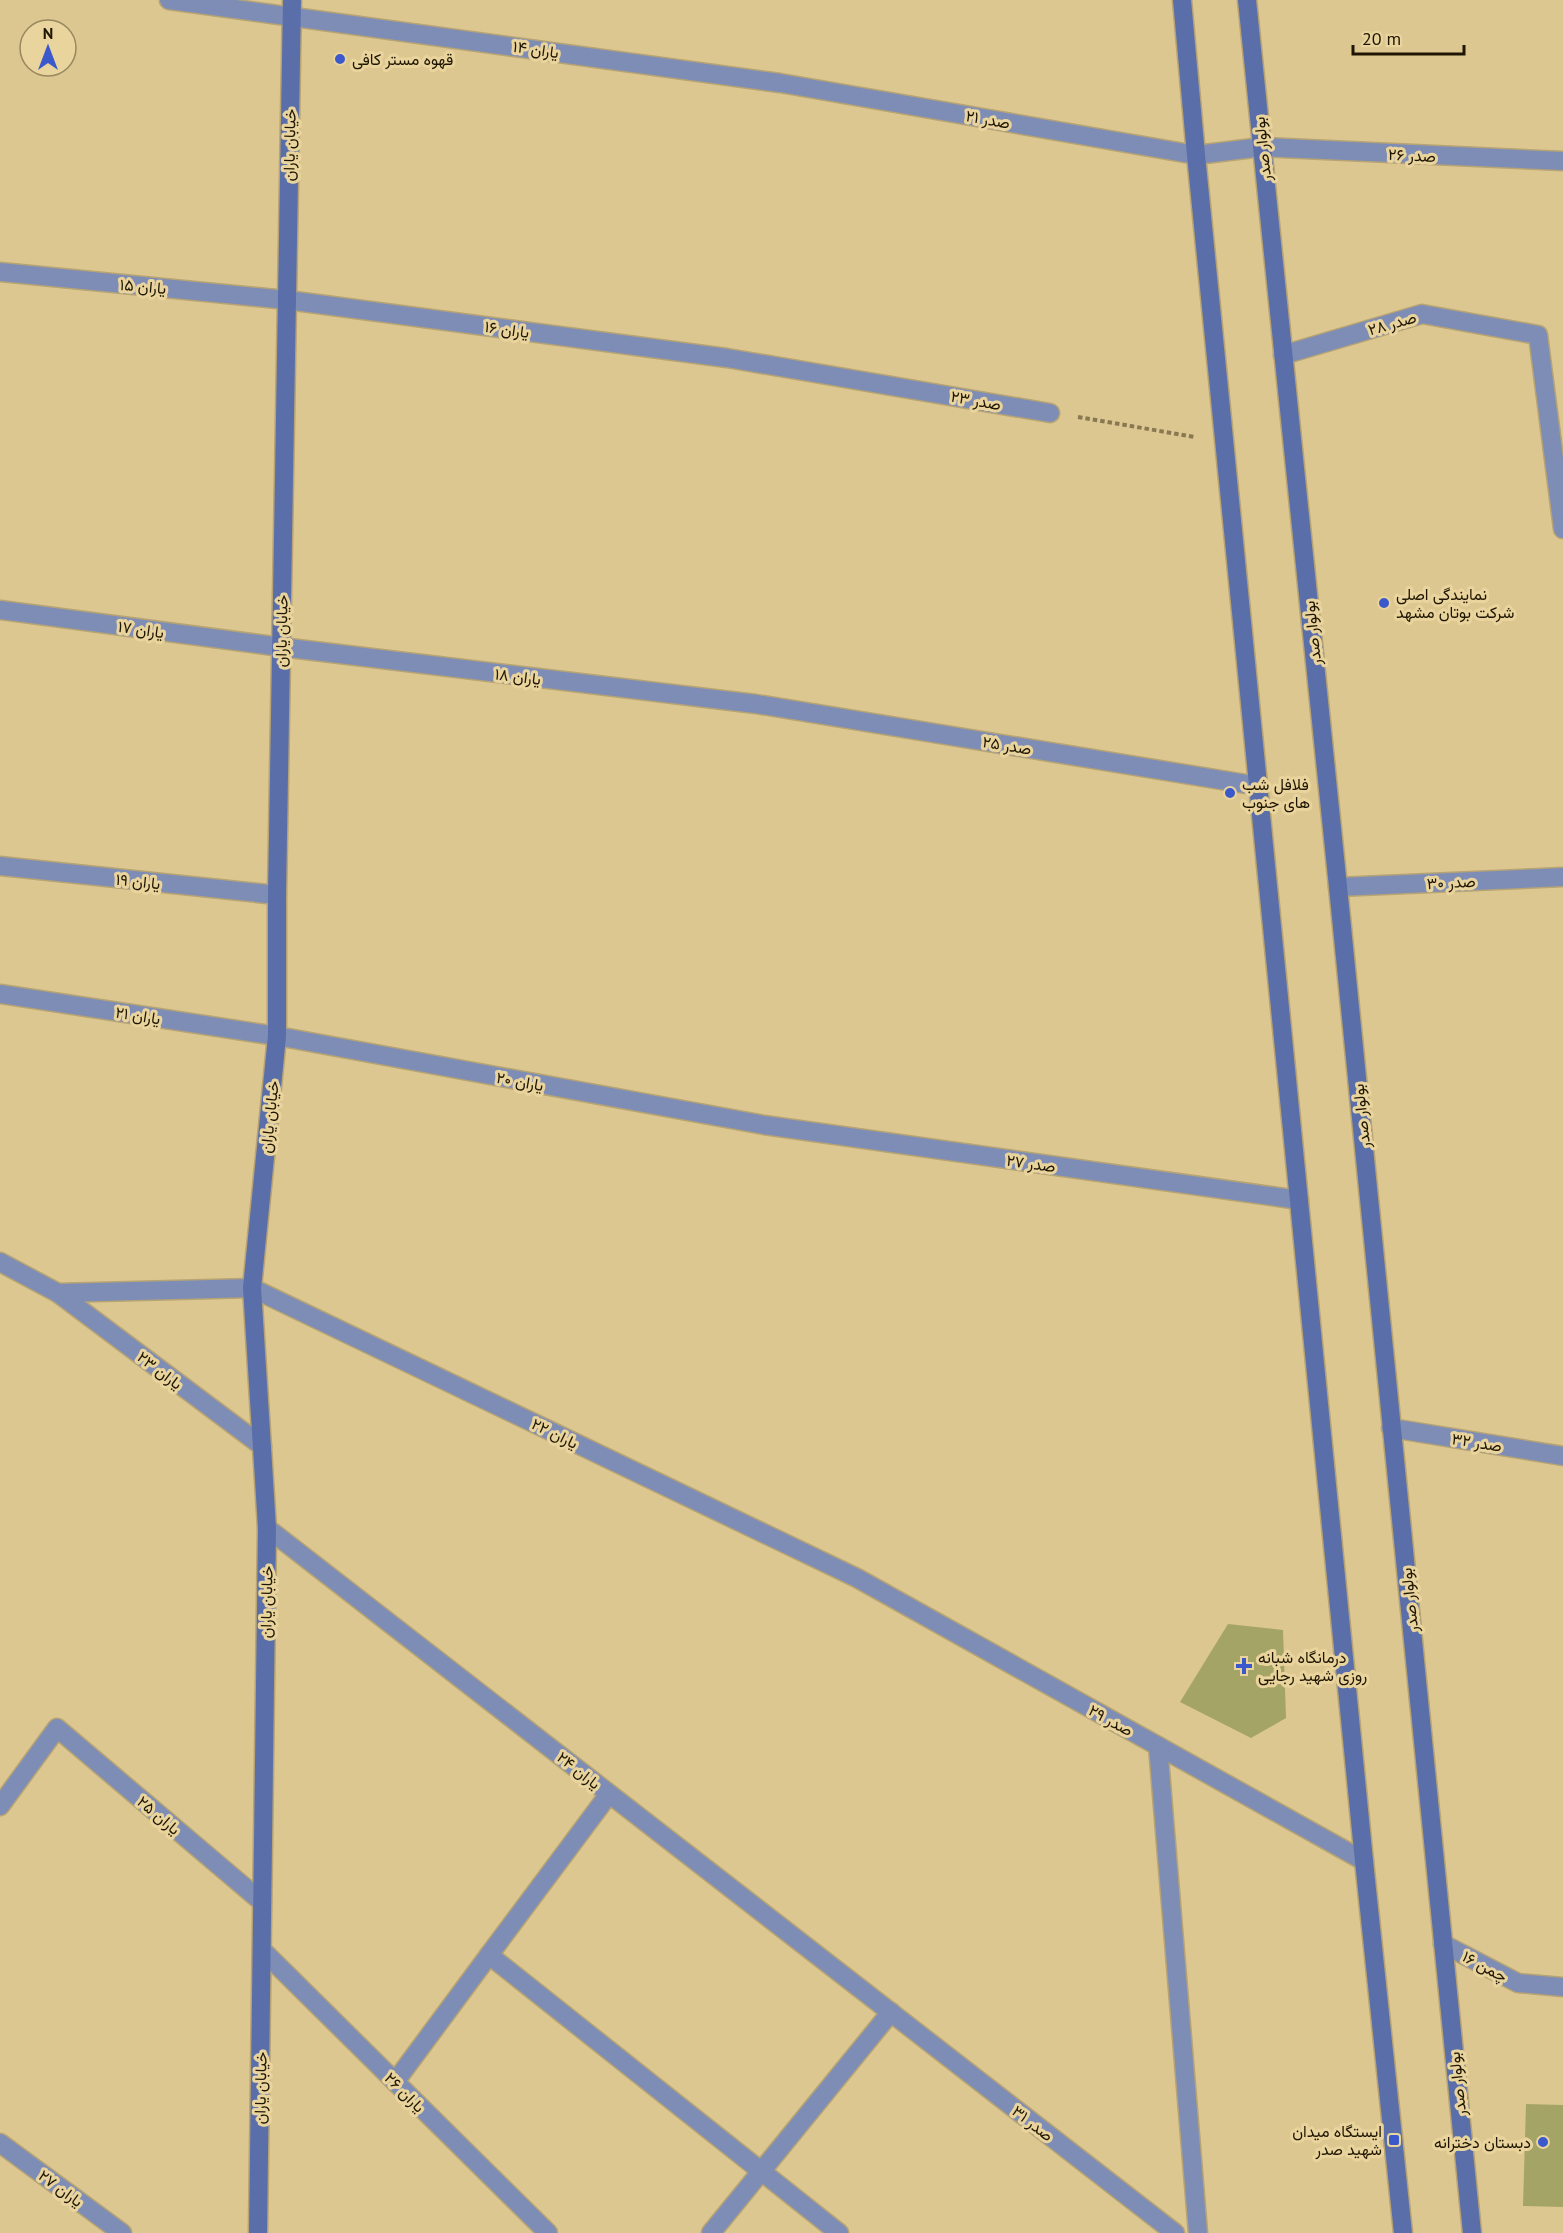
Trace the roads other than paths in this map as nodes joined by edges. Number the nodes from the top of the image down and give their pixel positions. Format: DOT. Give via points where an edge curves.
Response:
graph roads {
  1 [pos="169,0"];
  2 [pos="1182,0"];
  3 [pos="1247,0"];
  4 [pos="292,8"];
  5 [pos="780,83"];
  6 [pos="1262,147"];
  7 [pos="1196,155"];
  8 [pos="1563,161"];
  9 [pos="0,272"];
  10 [pos="287,300"];
  11 [pos="1283,355"];
  12 [pos="727,358"];
  13 [pos="1050,413"];
  14 [pos="1563,529"];
  15 [pos="0,610"];
  16 [pos="281,647"];
  17 [pos="756,704"];
  18 [pos="1258,786"];
  19 [pos="0,866"];
  20 [pos="1563,877"];
  21 [pos="1338,887"];
  22 [pos="277,896"];
  23 [pos="0,994"];
  24 [pos="277,1036"];
  25 [pos="764,1125"];
  26 [pos="1299,1200"];
  27 [pos="0,1262"];
  28 [pos="252,1288"];
  29 [pos="58,1293"];
  30 [pos="1391,1428"];
  31 [pos="262,1446"];
  32 [pos="1563,1456"];
  33 [pos="267,1528"];
  34 [pos="857,1578"];
  35 [pos="1158,1746"];
  36 [pos="609,1794"];
  37 [pos="0,1806"];
  38 [pos="1364,1861"];
  39 [pos="262,1902"];
  40 [pos="1443,1944"];
  41 [pos="262,1950"];
  42 [pos="489,1955"];
  43 [pos="1563,1987"];
  44 [pos="891,2012"];
  45 [pos="395,2082"];
  46 [pos="0,2143"];
  47 [pos="762,2171"];
  48 [pos="122,2233"];
  49 [pos="258,2233"];
  50 [pos="548,2233"];
  51 [pos="711,2233"];
  52 [pos="839,2233"];
  53 [pos="1175,2233"];
  54 [pos="1198,2233"];
  55 [pos="1403,2233"];
  56 [pos="1472,2233"];
  1 -- 4 [label="street, یاران ۱۴"];
  2 -- 7 [label="main road"];
  3 -- 6 [label="main road, بولوار صدر"];
  4 -- 5 [label="street, یاران ۱۴"];
  4 -- 10 [label="main road, خیابان یاران"];
  5 -- 7 [label="street, صدر ۲۱"];
  6 -- 7 [label="street, صدر ۲۱"];
  6 -- 8 [label="street, صدر ۲۶"];
  6 -- 11 [label="main road, بولوار صدر"];
  7 -- 18 [label="main road"];
  9 -- 10 [label="street, یاران ۱۵"];
  10 -- 12 [label="street, یاران ۱۶"];
  10 -- 16 [label="main road, خیابان یاران"];
  11 -- 14 [label="street, صدر ۲۸" via="1422,314 1538,335"];
  11 -- 21 [label="main road, بولوار صدر"];
  12 -- 13 [label="street, صدر ۲۳"];
  15 -- 16 [label="street, یاران ۱۷"];
  16 -- 17 [label="street, یاران ۱۸"];
  16 -- 22 [label="main road, خیابان یاران"];
  17 -- 18 [label="street, صدر ۲۵"];
  18 -- 26 [label="main road"];
  19 -- 22 [label="street, یاران ۱۹"];
  20 -- 21 [label="street, صدر ۳۰"];
  21 -- 30 [label="main road, بولوار صدر"];
  22 -- 24 [label="main road, خیابان یاران"];
  23 -- 24 [label="street, یاران ۲۱"];
  24 -- 25 [label="street, یاران ۲۰"];
  24 -- 28 [label="main road, خیابان یاران"];
  25 -- 26 [label="street, صدر ۲۷"];
  26 -- 38 [label="main road"];
  27 -- 29 [label="street, یاران ۲۳"];
  28 -- 29 [label="street, یاران ۲۳"];
  28 -- 31 [label="main road, خیابان یاران"];
  28 -- 34 [label="street, یاران ۲۲"];
  29 -- 31 [label="street, یاران ۲۳"];
  30 -- 32 [label="street, صدر ۳۲"];
  30 -- 40 [label="main road, بولوار صدر"];
  31 -- 33 [label="main road, خیابان یاران"];
  33 -- 36 [label="street, یاران ۲۴"];
  33 -- 39 [label="main road, خیابان یاران"];
  34 -- 35 [label="street, صدر ۲۹"];
  35 -- 38 [label="street, صدر ۲۹"];
  35 -- 54 [label="street"];
  36 -- 42 [label="street"];
  36 -- 44 [label="street, یاران ۲۴"];
  37 -- 39 [label="street, یاران ۲۵" via="57,1728"];
  38 -- 55 [label="main road"];
  39 -- 41 [label="main road, خیابان یاران"];
  40 -- 43 [label="street, چمن ۱۶" via="1518,1983"];
  40 -- 56 [label="main road, بولوار صدر"];
  41 -- 45 [label="street, یاران ۲۶"];
  41 -- 49 [label="main road, خیابان یاران"];
  42 -- 45 [label="street"];
  42 -- 47 [label="street"];
  44 -- 47 [label="street"];
  44 -- 53 [label="street, صدر ۳۱"];
  45 -- 50 [label="street, یاران ۲۶"];
  46 -- 48 [label="street, یاران ۲۷"];
  47 -- 51 [label="street"];
  47 -- 52 [label="street"];
}
